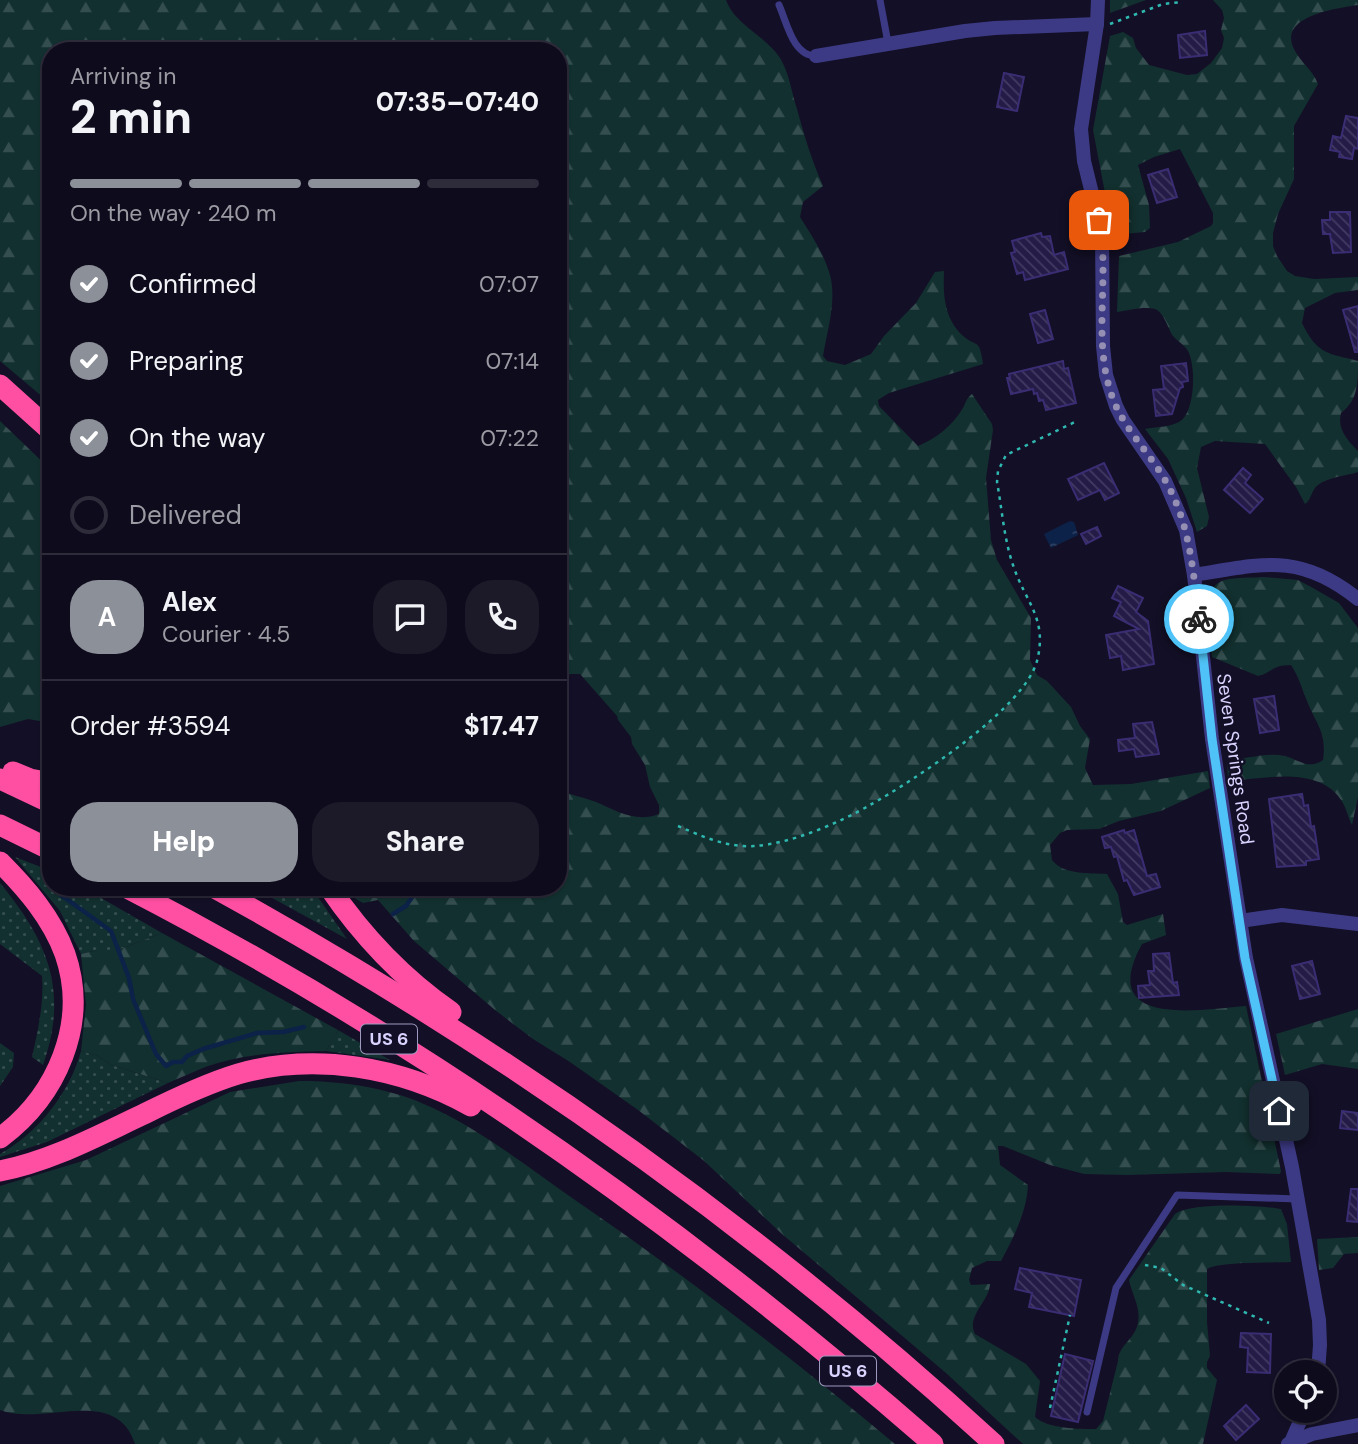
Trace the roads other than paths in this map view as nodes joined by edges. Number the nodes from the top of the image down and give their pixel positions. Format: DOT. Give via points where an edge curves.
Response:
graph roads {
  1 [pos="880,0"];
  2 [pos="1098,0"];
  3 [pos="779,5"];
  4 [pos="1097,26"];
  5 [pos="888,43"];
  6 [pos="816,56"];
  7 [pos="0,385"];
  8 [pos="0,399"];
  9 [pos="42,423"];
  10 [pos="42,437"];
  11 [pos="1194,576"];
  12 [pos="1358,599"];
  13 [pos="0,766"];
  14 [pos="0,779"];
  15 [pos="42,781"];
  16 [pos="42,799"];
  17 [pos="0,825"];
  18 [pos="42,845"];
  19 [pos="0,862"];
  20 [pos="142,896"];
  21 [pos="229,896"];
  22 [pos="336,896"];
  23 [pos="1240,921"];
  24 [pos="1358,924"];
  25 [pos="562,1101"];
  26 [pos="0,1138"];
  27 [pos="0,1171"];
  28 [pos="1297,1199"];
  29 [pos="641,1209"];
  30 [pos="1319,1360"];
  31 [pos="1087,1412"];
  32 [pos="1299,1423"];
  33 [pos="1358,1424"];
  34 [pos="1290,1443"];
  35 [pos="933,1444"];
  36 [pos="995,1444"];
  1 -- 5 [label="lane"];
  2 -- 4 [label="street, Seven Springs Road"];
  3 -- 6 [label="lane" via="799,50"];
  4 -- 5 [label="street" via="995,28"];
  4 -- 11 [label="street, Seven Springs Road" via="1081,129 1102,234 1106,375 1125,425 1174,496"];
  5 -- 6 [label="street"];
  7 -- 9 [label="highway"];
  8 -- 10 [label="highway"];
  11 -- 12 [label="street" via="1259,565 1294,566 1330,578"];
  11 -- 23 [label="street, Seven Springs Road" via="1212,739"];
  13 -- 15 [label="highway"];
  14 -- 16 [label="highway"];
  17 -- 18 [label="highway"];
  19 -- 26 [label="highway" via="41,909 58,939 71,978 73,1006 67,1045 52,1081 30,1113"];
  20 -- 29 [label="highway, US 6" via="353,1016"];
  21 -- 25 [label="highway, US 6" via="384,986"];
  22 -- 25 [label="highway" via="403,975 532,1072"];
  23 -- 24 [label="street" via="1282,915"];
  23 -- 28 [label="street, Seven Springs Road"];
  25 -- 36 [label="highway, US 6" via="802,1279"];
  27 -- 29 [label="highway" via="58,1154 224,1079 280,1066 335,1065 371,1069 438,1089"];
  28 -- 30 [label="street, Seven Springs Road" via="1319,1320"];
  28 -- 31 [label="lane" via="1177,1195 1118,1281"];
  29 -- 35 [label="highway, US 6" via="789,1323"];
  32 -- 34 [label="street"];
  33 -- 34 [label="street"];
}
